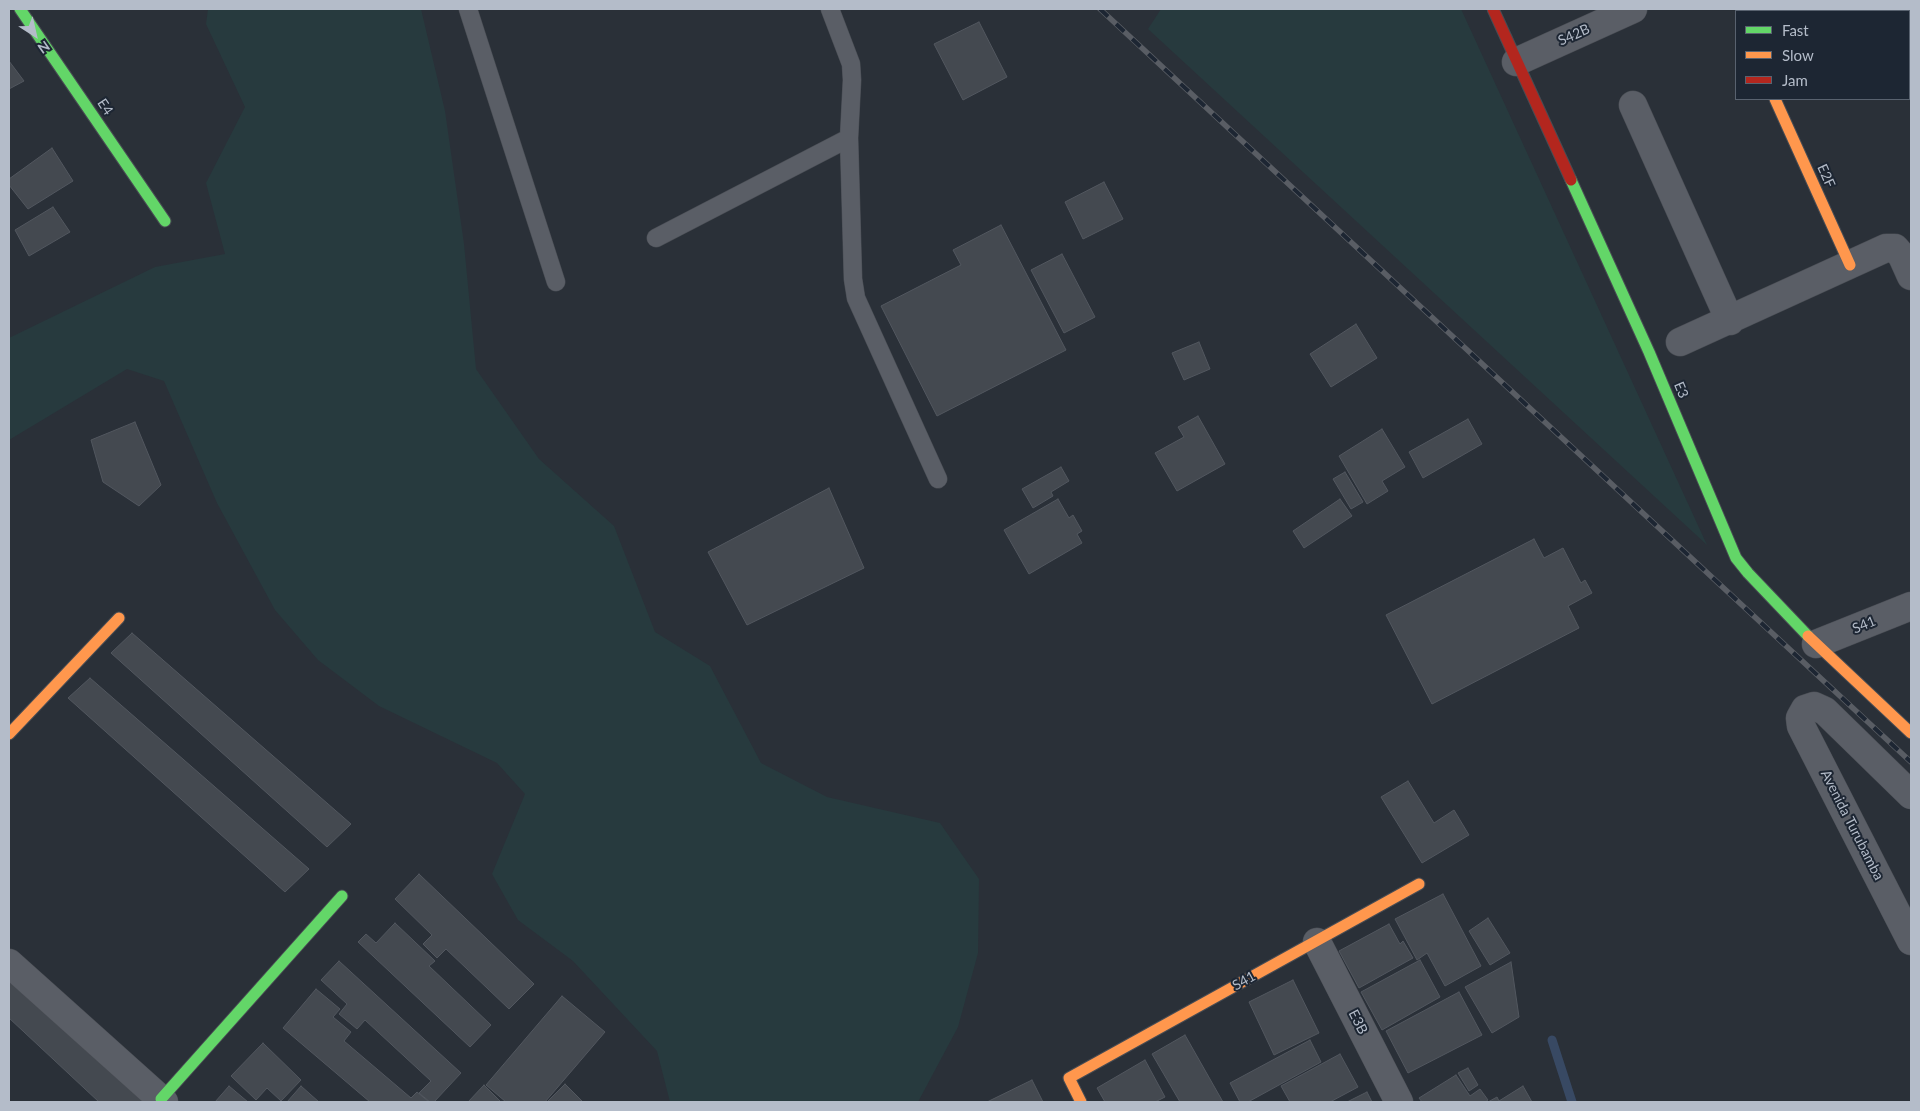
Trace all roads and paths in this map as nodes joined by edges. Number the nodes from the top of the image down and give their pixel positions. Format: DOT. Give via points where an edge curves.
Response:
graph roads {
  1 [pos="20,9"];
  2 [pos="468,9"];
  3 [pos="830,9"];
  4 [pos="1493,9"];
  5 [pos="1633,9"];
  6 [pos="1516,62"];
  7 [pos="1775,100"];
  8 [pos="1633,105"];
  9 [pos="849,138"];
  10 [pos="165,221"];
  11 [pos="656,238"];
  12 [pos="1850,265"];
  13 [pos="1911,276"];
  14 [pos="556,282"];
  15 [pos="1730,321"];
  16 [pos="1680,342"];
  17 [pos="938,479"];
  18 [pos="1911,606"];
  19 [pos="118,618"];
  20 [pos="1816,644"];
  21 [pos="1911,733"];
  22 [pos="9,734"];
  23 [pos="1911,795"];
  24 [pos="1418,884"];
  25 [pos="342,896"];
  26 [pos="1911,941"];
  27 [pos="1317,942"];
  28 [pos="9,963"];
  29 [pos="162,1101"];
  30 [pos="1081,1102"];
  31 [pos="1399,1102"];
  1 -- 10 [label="street, E4"];
  2 -- 14 [label="lane"];
  3 -- 9 [label="lane" via="851,64"];
  4 -- 6 [label="street, E3"];
  5 -- 6 [label="street, S42B"];
  6 -- 20 [label="street, E3" via="1649,352 1736,558"];
  7 -- 12 [label="street, E2F"];
  8 -- 15 [label="street"];
  9 -- 11 [label="lane"];
  9 -- 17 [label="lane" via="856,298"];
  12 -- 13 [label="street" via="1886,248 1895,248"];
  12 -- 15 [label="street"];
  15 -- 16 [label="street"];
  18 -- 20 [label="street, S41"];
  19 -- 22 [label="street"];
  20 -- 21 [label="street, E3"];
  23 -- 26 [label="street, Avenida Turubamba" via="1825,711 1814,706 1805,709 1800,718 1801,726"];
  24 -- 27 [label="street, S41"];
  25 -- 29 [label="street"];
  27 -- 30 [label="street, S41" via="1069,1078"];
  27 -- 31 [label="street, E3B"];
  28 -- 29 [label="street"];
}
